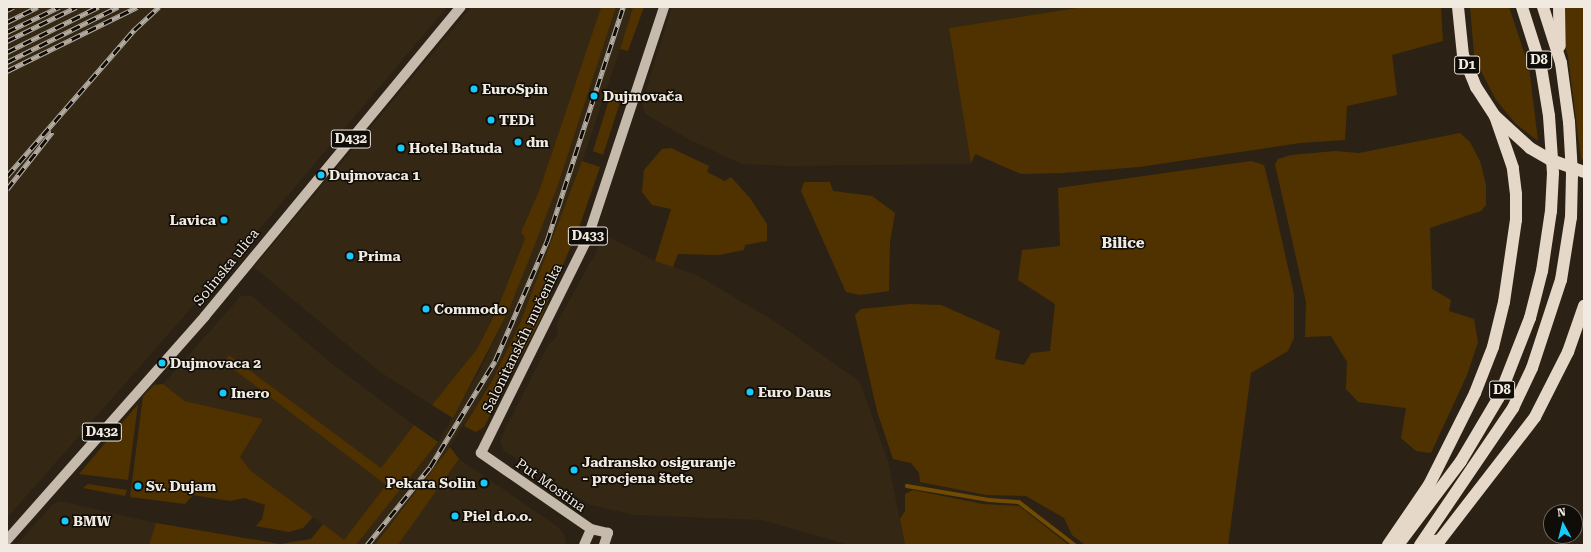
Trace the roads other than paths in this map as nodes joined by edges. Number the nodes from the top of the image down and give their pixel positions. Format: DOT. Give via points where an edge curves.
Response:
graph roads {
  1 [pos="461,7"];
  2 [pos="664,7"];
  3 [pos="1458,7"];
  4 [pos="1522,7"];
  5 [pos="1543,7"];
  6 [pos="1559,7"];
  7 [pos="1561,63"];
  8 [pos="1495,116"];
  9 [pos="1584,172"];
  10 [pos="1584,306"];
  11 [pos="481,453"];
  12 [pos="591,529"];
  13 [pos="7,540"];
  14 [pos="1421,544"];
  15 [pos="584,545"];
  16 [pos="604,545"];
  17 [pos="1388,545"];
  18 [pos="1398,545"];
  1 -- 13 [label="main road, Solinska ulica / D432" via="205,316"];
  2 -- 11 [label="main road, Salonitanskih mučenika / D433" via="588,237"];
  3 -- 8 [label="highway, D1" via="1463,55 1476,87"];
  4 -- 18 [label="highway, D8, bridge" via="1541,68 1549,116 1553,172 1551,211 1542,271 1530,318 1499,397 1461,461"];
  5 -- 7 [label="highway, D8"];
  6 -- 7 [label="highway"];
  7 -- 14 [label="highway, D8, bridge" via="1569,122 1572,174 1571,217 1561,280 1532,368 1513,408"];
  8 -- 9 [label="highway, D1" via="1530,148 1551,160"];
  8 -- 17 [label="highway" via="1513,168 1516,194 1515,227 1504,302 1493,347 1475,393 1432,480"];
  10 -- 14 [label="highway" via="1568,352 1535,416 1440,540"];
  11 -- 12 [label="main road, Put Mostina / D433"];
  12 -- 15 [label="main road"];
  12 -- 16 [label="main road, Put Mostina / D433" via="608,532"];
}
